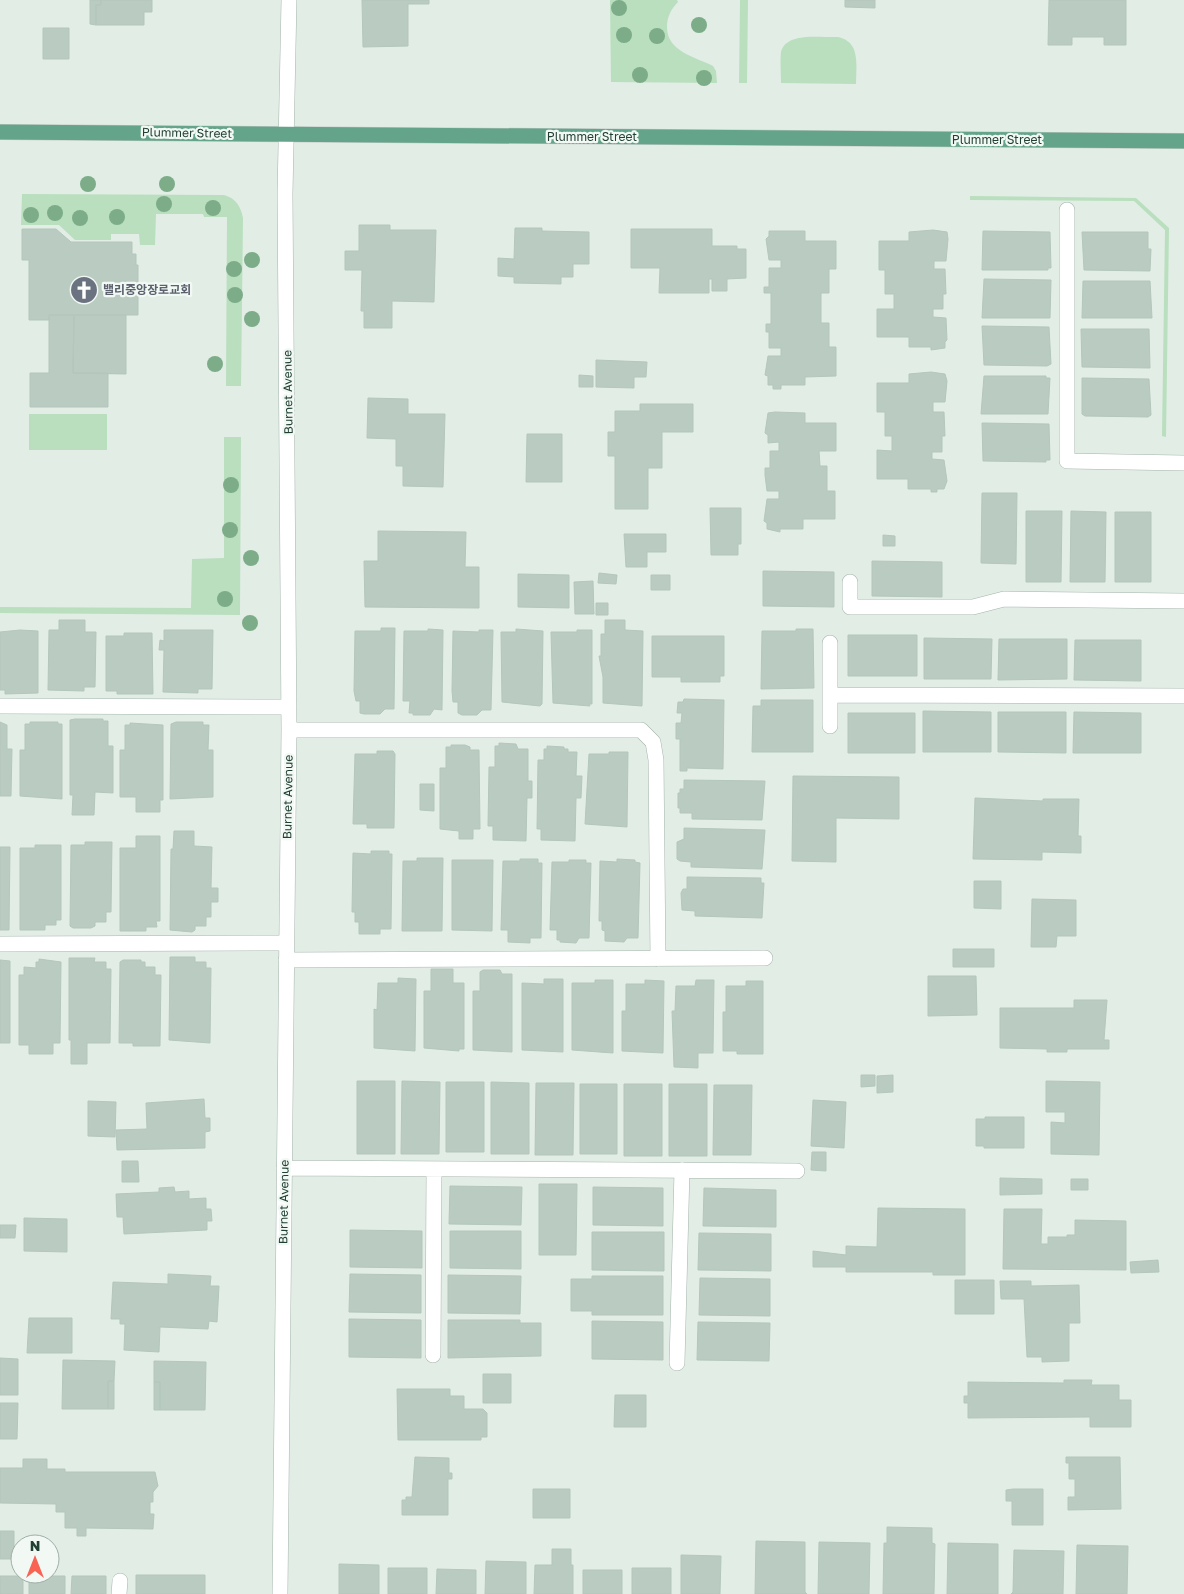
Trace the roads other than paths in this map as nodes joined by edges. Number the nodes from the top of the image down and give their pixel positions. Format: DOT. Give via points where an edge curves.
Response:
graph roads {
  1 [pos="289,0"];
  2 [pos="0,132"];
  3 [pos="287,134"];
  4 [pos="1184,142"];
  5 [pos="1067,210"];
  6 [pos="1184,463"];
  7 [pos="850,582"];
  8 [pos="1184,601"];
  9 [pos="830,643"];
  10 [pos="830,695"];
  11 [pos="1184,696"];
  12 [pos="0,706"];
  13 [pos="289,707"];
  14 [pos="830,726"];
  15 [pos="289,730"];
  16 [pos="286,943"];
  17 [pos="0,944"];
  18 [pos="765,958"];
  19 [pos="658,959"];
  20 [pos="286,960"];
  21 [pos="284,1168"];
  22 [pos="434,1169"];
  23 [pos="682,1170"];
  24 [pos="797,1170"];
  25 [pos="433,1355"];
  26 [pos="677,1363"];
  27 [pos="280,1594"];
  1 -- 3 [label="street, Burnet Avenue"];
  2 -- 3 [label="main road, Plummer Street"];
  3 -- 4 [label="main road, Plummer Street"];
  3 -- 13 [label="street, Burnet Avenue"];
  5 -- 6 [label="street" via="1067,461"];
  7 -- 8 [label="street" via="850,607 973,607 1004,599"];
  9 -- 10 [label="street"];
  10 -- 11 [label="street"];
  10 -- 14 [label="street"];
  12 -- 13 [label="street"];
  13 -- 15 [label="street, Burnet Avenue"];
  15 -- 16 [label="street, Burnet Avenue"];
  15 -- 19 [label="street" via="641,730 653,742 656,760"];
  16 -- 17 [label="street"];
  16 -- 20 [label="street, Burnet Avenue"];
  18 -- 19 [label="street"];
  19 -- 20 [label="street"];
  20 -- 21 [label="street, Burnet Avenue"];
  21 -- 22 [label="street"];
  21 -- 27 [label="street, Burnet Avenue"];
  22 -- 23 [label="street"];
  22 -- 25 [label="street"];
  23 -- 24 [label="street"];
  23 -- 26 [label="street"];
}
